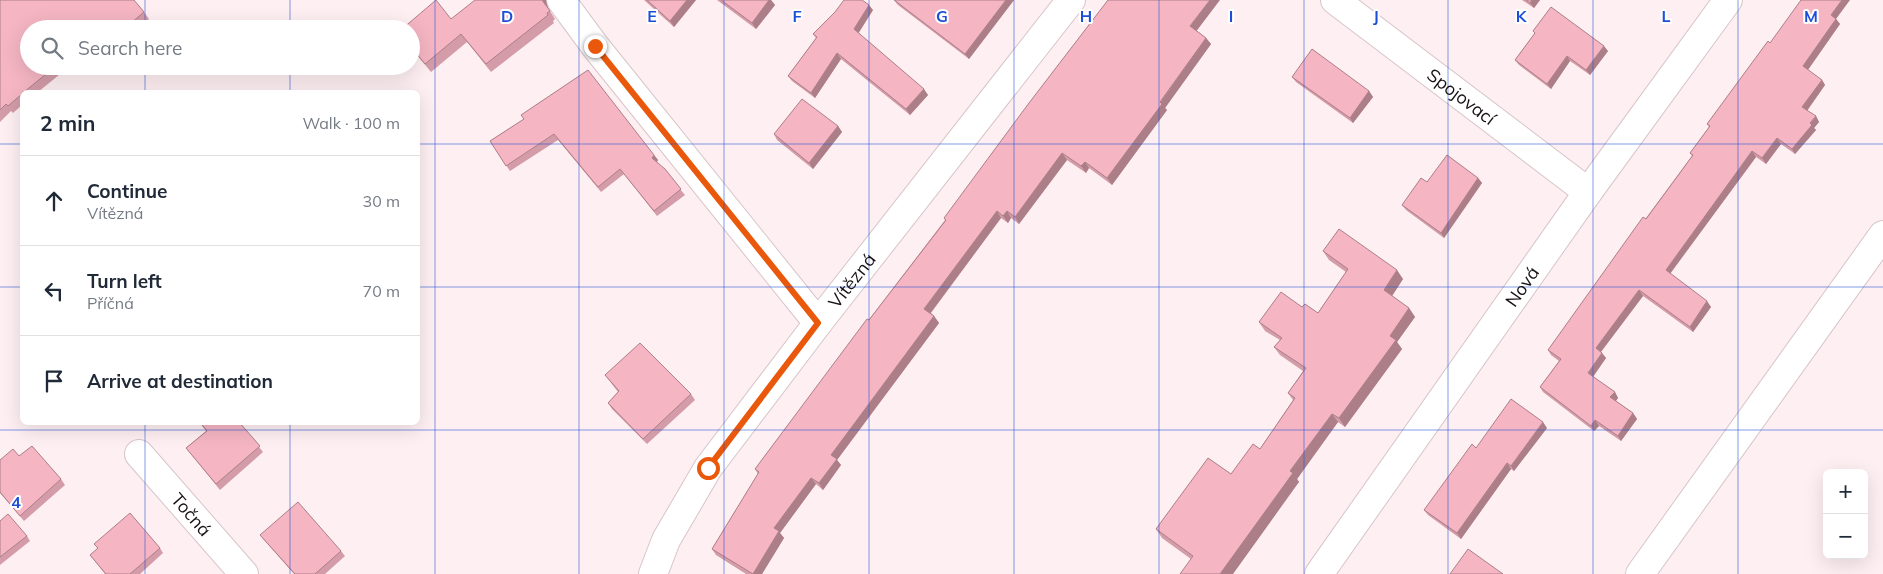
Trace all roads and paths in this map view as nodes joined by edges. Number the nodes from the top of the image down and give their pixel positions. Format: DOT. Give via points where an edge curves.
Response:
graph roads {
  1 [pos="561,0"];
  2 [pos="1071,0"];
  3 [pos="1335,0"];
  4 [pos="1728,0"];
  5 [pos="1588,192"];
  6 [pos="1883,235"];
  7 [pos="818,323"];
  8 [pos="139,454"];
  9 [pos="244,574"];
  10 [pos="653,574"];
  11 [pos="1319,574"];
  12 [pos="1640,574"];
  1 -- 7 [label="street"];
  2 -- 7 [label="street, Vítězná"];
  3 -- 5 [label="street, Spojovací"];
  4 -- 5 [label="street, Nová"];
  5 -- 11 [label="street, Nová"];
  6 -- 12 [label="street"];
  7 -- 10 [label="street, Vítězná" via="708,468 666,540"];
  8 -- 9 [label="street, Točná"];
}
